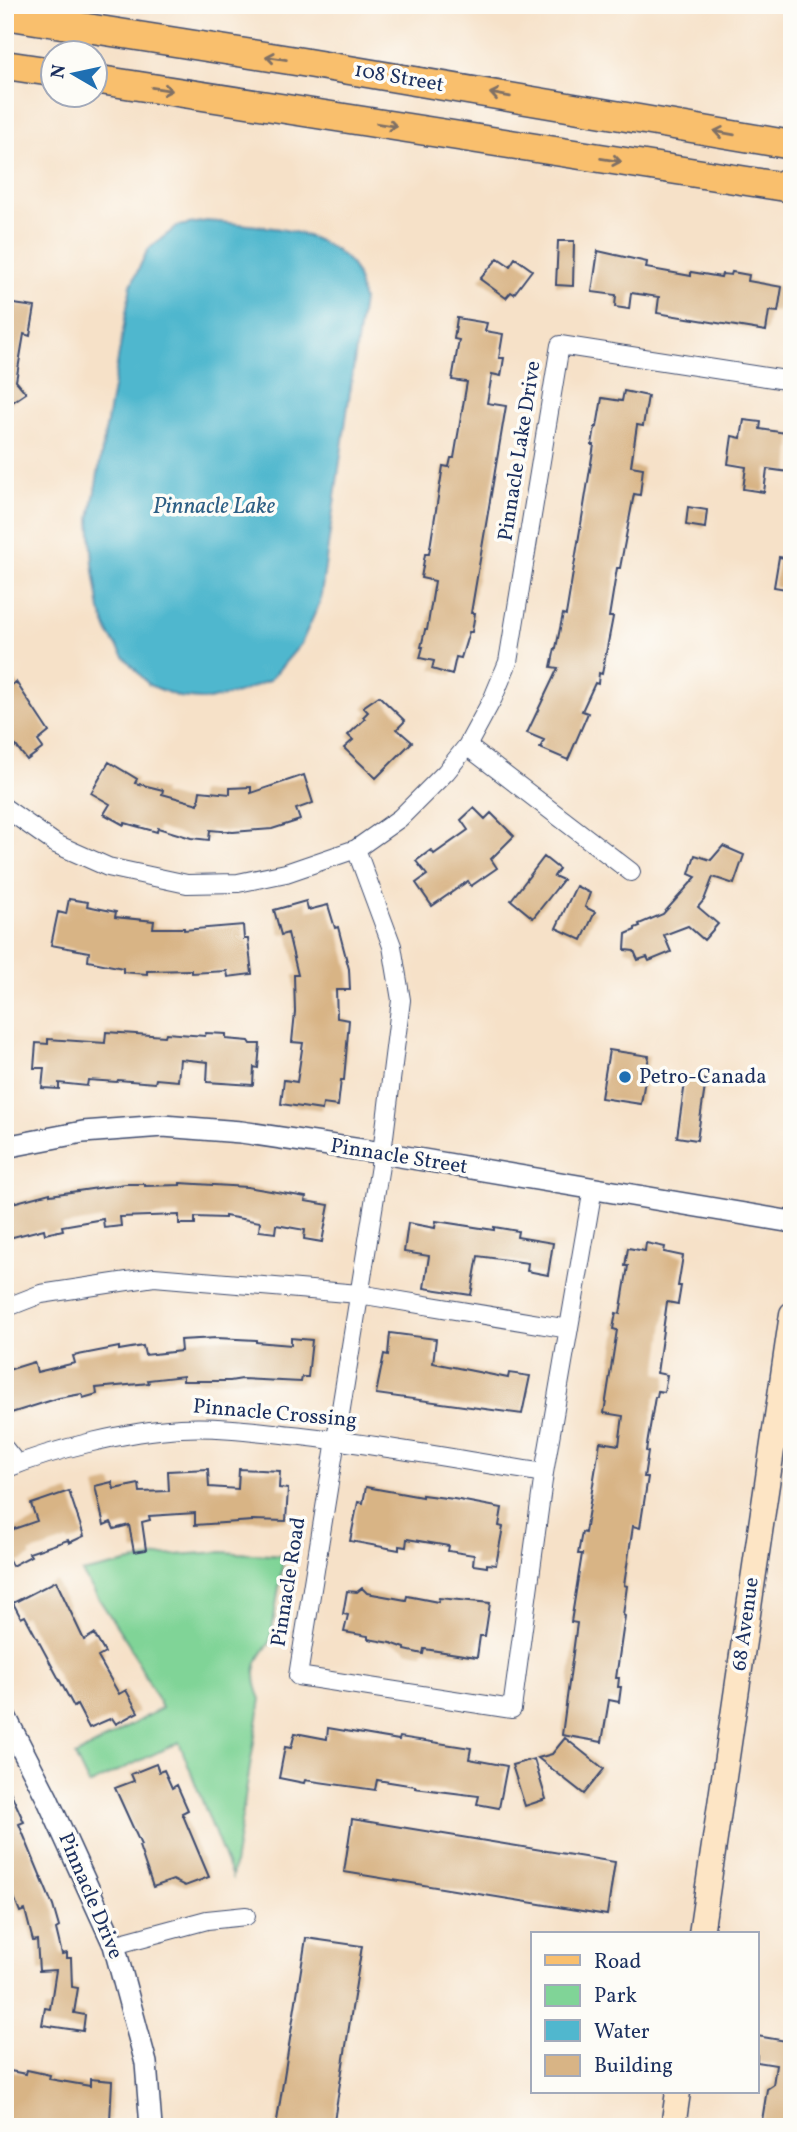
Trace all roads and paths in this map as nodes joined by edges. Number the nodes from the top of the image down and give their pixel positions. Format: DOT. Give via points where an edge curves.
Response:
graph roads {
  1 [pos="5,15"];
  2 [pos="5,65"];
  3 [pos="38,70"];
  4 [pos="108,81"];
  5 [pos="792,145"];
  6 [pos="792,188"];
  7 [pos="792,381"];
  8 [pos="467,746"];
  9 [pos="5,808"];
  10 [pos="356,849"];
  11 [pos="631,872"];
  12 [pos="5,1147"];
  13 [pos="382,1153"];
  14 [pos="593,1188"];
  15 [pos="792,1222"];
  16 [pos="359,1294"];
  17 [pos="5,1308"];
  18 [pos="792,1314"];
  19 [pos="569,1329"];
  20 [pos="335,1440"];
  21 [pos="5,1449"];
  22 [pos="11,1467"];
  23 [pos="544,1473"];
  24 [pos="5,1716"];
  25 [pos="246,1916"];
  26 [pos="701,1932"];
  27 [pos="114,1945"];
  28 [pos="678,2094"];
  29 [pos="151,2127"];
  30 [pos="673,2127"];
  5 -- 1 [label="main road, 108 Street, one-way"];
  2 -- 3 [label="main road"];
  4 -- 6 [label="main road, one-way"];
  7 -- 8 [label="street, Pinnacle Lake Drive" via="560,345 508,662"];
  8 -- 10 [label="street, Pinnacle Lake Drive" via="400,818"];
  8 -- 11 [label="street"];
  9 -- 10 [label="street, Pinnacle Lake Drive" via="57,844 108,867 187,884 238,883 286,873"];
  10 -- 13 [label="street, Pinnacle Road" via="392,946 401,1000"];
  12 -- 13 [label="street, Pinnacle Street" via="83,1132 163,1126 241,1132"];
  13 -- 14 [label="street, Pinnacle Street"];
  13 -- 16 [label="street, Pinnacle Road"];
  14 -- 15 [label="street, Pinnacle Street"];
  14 -- 19 [label="street, Pinnacle Road"];
  16 -- 17 [label="street" via="154,1277 41,1294"];
  16 -- 19 [label="street"];
  16 -- 20 [label="street, Pinnacle Road"];
  18 -- 26 [label="main road, 68 Avenue"];
  19 -- 23 [label="street, Pinnacle Road"];
  20 -- 22 [label="street, Pinnacle Crossing" via="228,1428 181,1428 136,1433"];
  20 -- 23 [label="street, Pinnacle Crossing"];
  20 -- 23 [label="street, Pinnacle Road" via="298,1676 512,1709"];
  21 -- 22 [label="street"];
  24 -- 27 [label="street, Pinnacle Drive"];
  25 -- 27 [label="street" via="207,1920"];
  27 -- 29 [label="street, Pinnacle Drive" via="146,2063"];
  28 -- 30 [label="main road"];
}
